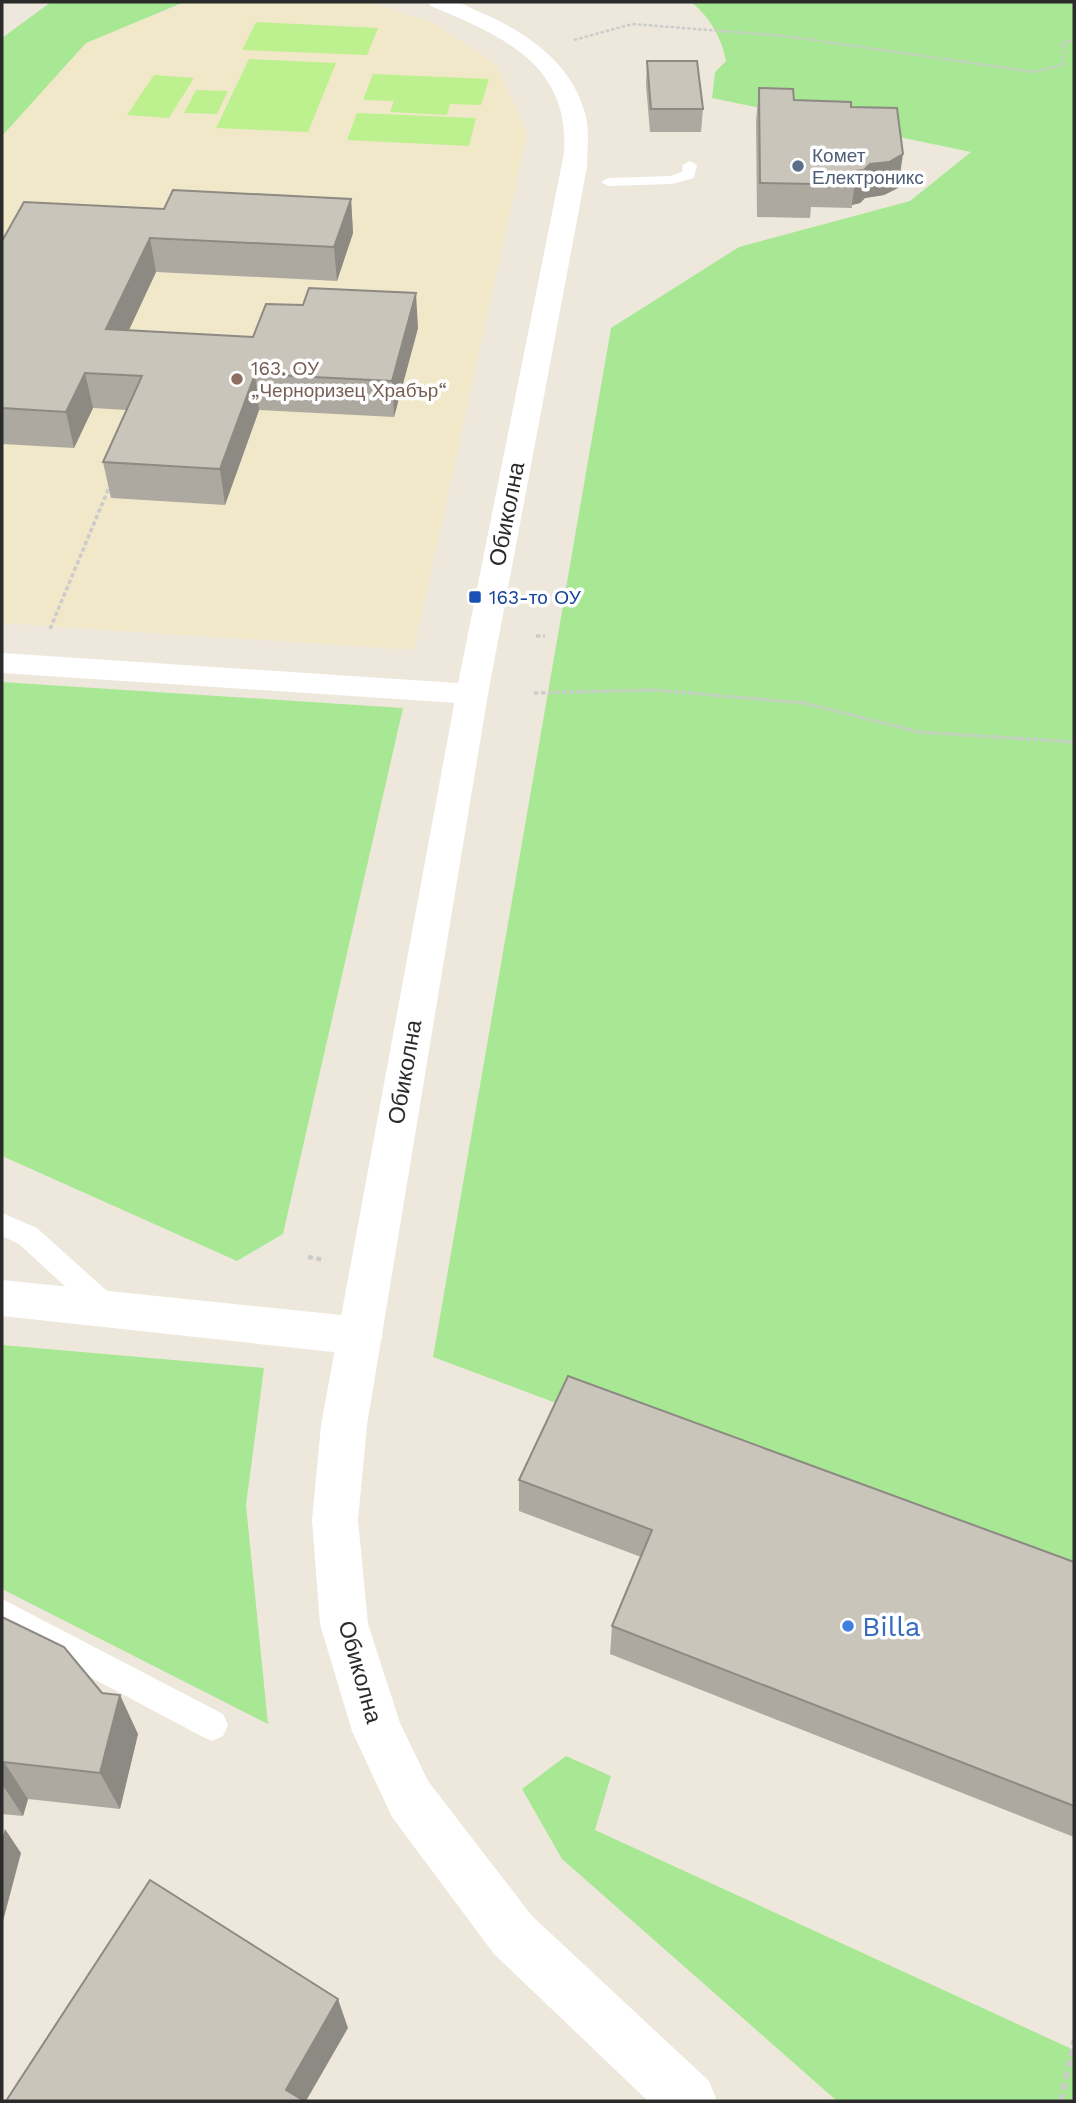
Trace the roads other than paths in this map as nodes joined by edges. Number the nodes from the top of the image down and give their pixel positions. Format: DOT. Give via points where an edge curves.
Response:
graph roads {
  1 [pos="438,2"];
  2 [pos="690,165"];
  3 [pos="608,183"];
  4 [pos="2,663"];
  5 [pos="472,694"];
  6 [pos="2,1224"];
  7 [pos="2,1298"];
  8 [pos="106,1307"];
  9 [pos="361,1336"];
  10 [pos="2,1614"];
  11 [pos="212,1725"];
  12 [pos="689,2101"];
  1 -- 5 [label="street, Обиколна" via="488,22 533,51 556,74 574,112 575,167"];
  2 -- 3 [label="lane" via="689,175 672,180"];
  4 -- 5 [label="street"];
  5 -- 9 [label="street, Обиколна"];
  6 -- 8 [label="lane" via="29,1236"];
  7 -- 8 [label="street"];
  8 -- 9 [label="street"];
  9 -- 12 [label="street, Обиколна" via="344,1425 335,1520 344,1625 377,1731 410,1799 513,1935"];
  10 -- 11 [label="lane"];
}
